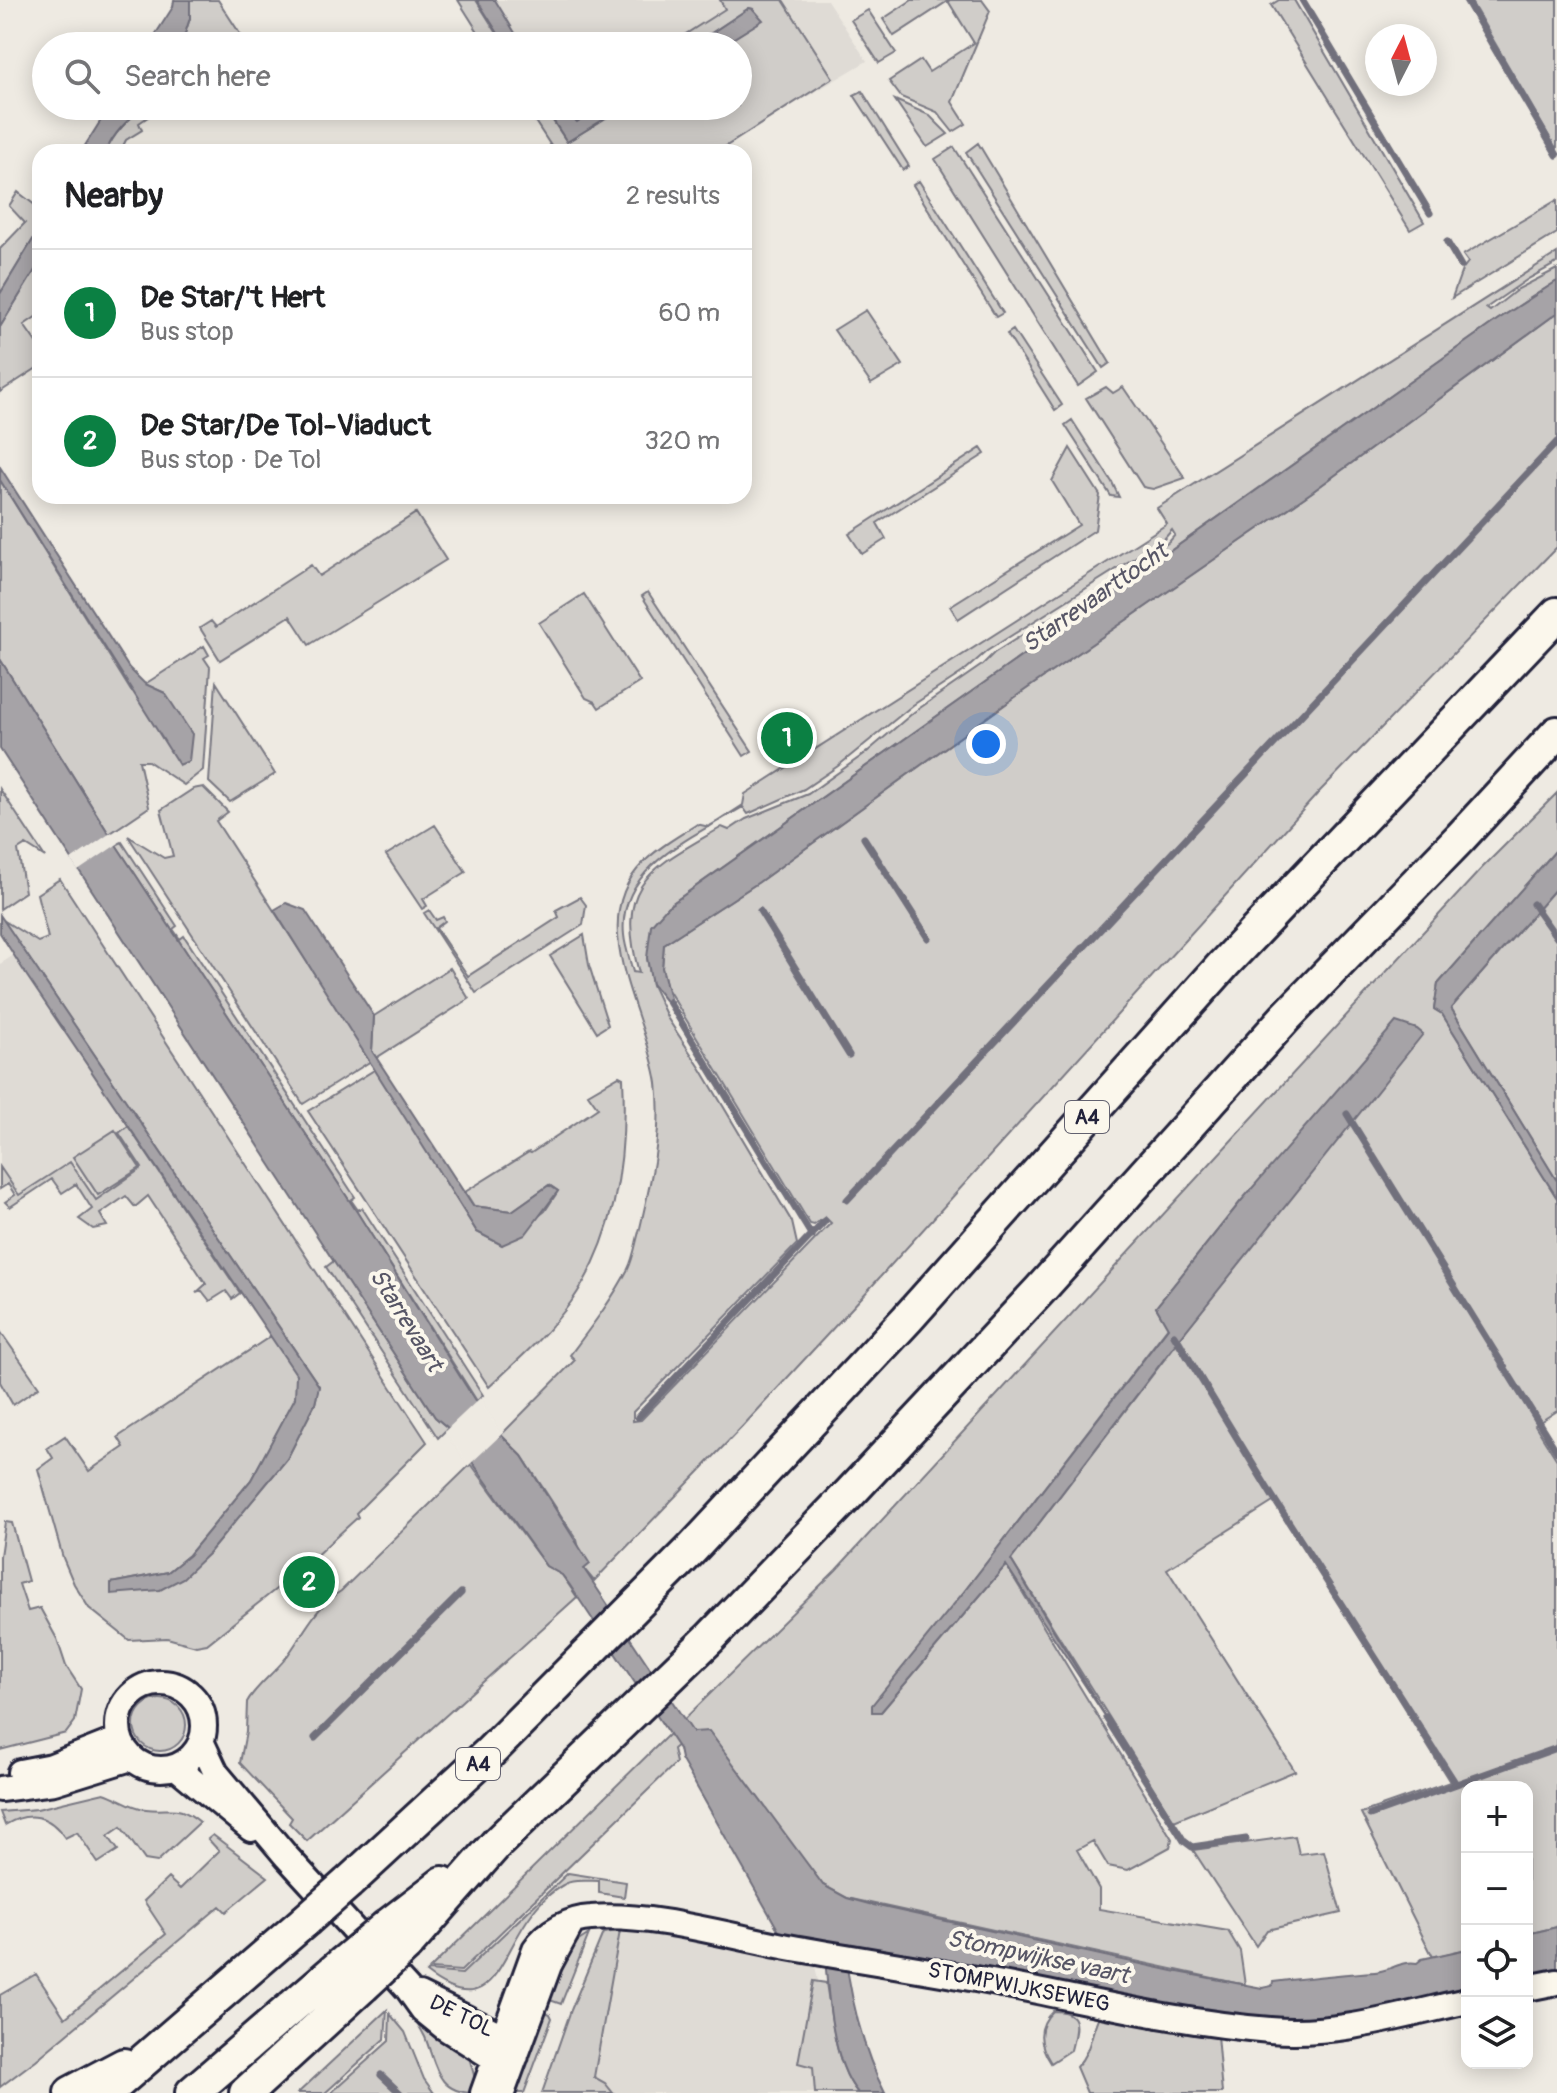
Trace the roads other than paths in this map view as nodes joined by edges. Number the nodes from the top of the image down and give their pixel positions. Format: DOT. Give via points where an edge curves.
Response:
graph roads {
  1 [pos="1557,614"];
  2 [pos="1557,733"];
  3 [pos="202,1743"];
  4 [pos="125,1748"];
  5 [pos="176,1767"];
  6 [pos="0,1775"];
  7 [pos="0,1789"];
  8 [pos="287,1857"];
  9 [pos="353,1975"];
  10 [pos="1557,1982"];
  11 [pos="1533,1987"];
  12 [pos="1461,2002"];
  13 [pos="158,2047"];
  14 [pos="505,2050"];
  15 [pos="71,2093"];
  16 [pos="106,2093"];
  17 [pos="192,2093"];
  18 [pos="246,2093"];
  19 [pos="483,2093"];
  20 [pos="502,2093"];
  1 -- 13 [label="highway, A4, bridge" via="1224,964 907,1319 613,1629 348,1883"];
  2 -- 9 [label="highway, bridge" via="1285,1018 850,1493 654,1692"];
  3 -- 4 [label="street" via="205,1720 196,1700 166,1682 142,1687 124,1703 118,1727"];
  3 -- 5 [label="street"];
  3 -- 8 [label="street, DE TOL" via="216,1773"];
  4 -- 5 [label="street" via="152,1769"];
  4 -- 6 [label="street"];
  4 -- 7 [label="street" via="54,1782"];
  5 -- 8 [label="street, DE TOL"];
  8 -- 14 [label="street, DE TOL" via="408,1989"];
  9 -- 17 [label="highway"];
  9 -- 18 [label="highway"];
  10 -- 11 [label="street"];
  12 -- 14 [label="street, STOMPWIJKSEWEG" via="1381,2020 1274,2031 636,1918 588,1918 571,1924"];
  13 -- 15 [label="highway, A4"];
  13 -- 16 [label="highway, A4"];
  14 -- 19 [label="street"];
  14 -- 20 [label="street"];
}
